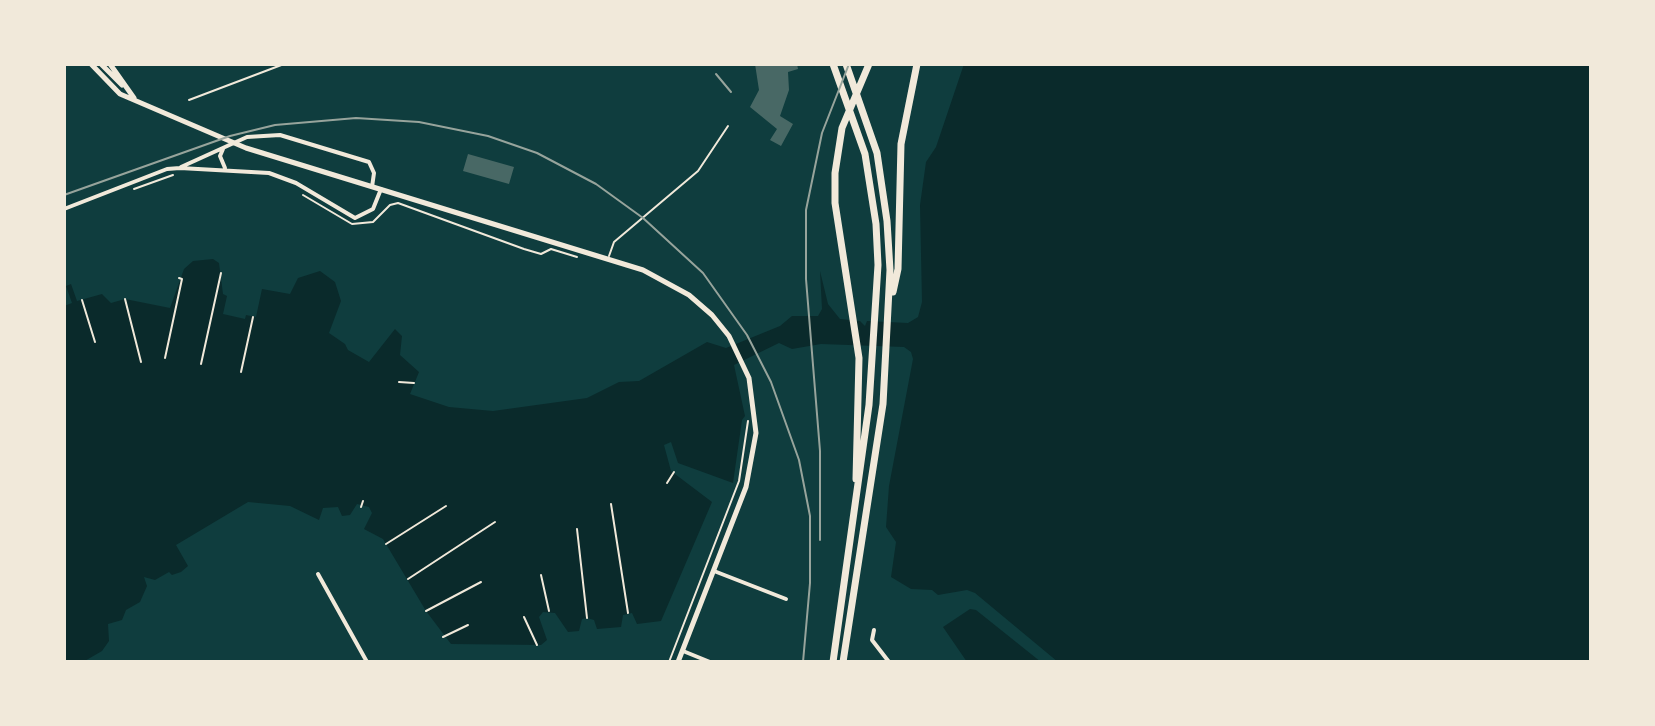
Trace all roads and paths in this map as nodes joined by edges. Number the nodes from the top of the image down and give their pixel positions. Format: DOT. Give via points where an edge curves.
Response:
graph roads {
  1 [pos="91,64"];
  2 [pos="101,64"];
  3 [pos="110,64"];
  4 [pos="284,64"];
  5 [pos="833,64"];
  6 [pos="846,64"];
  7 [pos="869,64"];
  8 [pos="917,64"];
  9 [pos="126,88"];
  10 [pos="189,100"];
  11 [pos="138,102"];
  12 [pos="728,126"];
  13 [pos="223,149"];
  14 [pos="180,168"];
  15 [pos="225,169"];
  16 [pos="183,174"];
  17 [pos="372,187"];
  18 [pos="292,188"];
  19 [pos="381,189"];
  20 [pos="125,192"];
  21 [pos="64,209"];
  22 [pos="578,257"];
  23 [pos="608,258"];
  24 [pos="221,273"];
  25 [pos="179,278"];
  26 [pos="125,299"];
  27 [pos="82,300"];
  28 [pos="889,310"];
  29 [pos="253,317"];
  30 [pos="95,342"];
  31 [pos="165,358"];
  32 [pos="141,362"];
  33 [pos="201,364"];
  34 [pos="241,372"];
  35 [pos="399,382"];
  36 [pos="414,383"];
  37 [pos="748,416"];
  38 [pos="674,472"];
  39 [pos="667,483"];
  40 [pos="857,497"];
  41 [pos="363,501"];
  42 [pos="611,504"];
  43 [pos="446,506"];
  44 [pos="361,507"];
  45 [pos="495,522"];
  46 [pos="577,529"];
  47 [pos="386,544"];
  48 [pos="714,571"];
  49 [pos="318,574"];
  50 [pos="541,575"];
  51 [pos="408,579"];
  52 [pos="481,582"];
  53 [pos="786,599"];
  54 [pos="426,611"];
  55 [pos="549,611"];
  56 [pos="628,613"];
  57 [pos="524,617"];
  58 [pos="587,618"];
  59 [pos="468,625"];
  60 [pos="874,630"];
  61 [pos="443,637"];
  62 [pos="537,645"];
  63 [pos="683,651"];
  64 [pos="365,661"];
  65 [pos="669,662"];
  66 [pos="678,662"];
  67 [pos="710,662"];
  68 [pos="833,662"];
  69 [pos="843,662"];
  70 [pos="889,662"];
  1 -- 11 [label="street" via="108,85"];
  2 -- 9 [label="street"];
  3 -- 9 [label="street"];
  4 -- 10 [label="lane"];
  5 -- 40 [label="highway" via="854,116 876,224 874,359"];
  6 -- 28 [label="highway" via="877,153 886,210"];
  7 -- 40 [label="highway" via="842,128 835,173 859,358"];
  8 -- 28 [label="highway" via="901,144 898,269"];
  9 -- 11 [label="street"];
  11 -- 17 [label="street" via="246,148"];
  12 -- 23 [label="lane" via="698,171 614,242"];
  13 -- 14 [label="street"];
  13 -- 15 [label="street"];
  13 -- 17 [label="street" via="256,135 297,138 369,162"];
  14 -- 15 [label="street"];
  14 -- 21 [label="street"];
  15 -- 19 [label="street" via="281,176 355,218 373,209"];
  16 -- 20 [label="path"];
  17 -- 19 [label="street"];
  18 -- 22 [label="path" via="352,224 373,222 398,203 524,249"];
  19 -- 23 [label="street"];
  23 -- 48 [label="street" via="643,270 702,305 729,336 744,364 754,403 754,448 746,487"];
  24 -- 33 [label="path"];
  25 -- 31 [label="path"];
  26 -- 32 [label="path"];
  27 -- 30 [label="path"];
  28 -- 69 [label="highway" via="883,404"];
  29 -- 34 [label="path"];
  35 -- 36 [label="path"];
  37 -- 65 [label="path" via="739,481"];
  38 -- 39 [label="path"];
  40 -- 68 [label="highway"];
  41 -- 44 [label="path"];
  42 -- 56 [label="path"];
  43 -- 47 [label="path"];
  45 -- 51 [label="path"];
  46 -- 58 [label="path"];
  48 -- 53 [label="street"];
  48 -- 63 [label="street"];
  49 -- 64 [label="street"];
  50 -- 55 [label="path"];
  52 -- 54 [label="path"];
  57 -- 62 [label="path"];
  59 -- 61 [label="path"];
  60 -- 70 [label="street" via="872,640"];
  63 -- 66 [label="street"];
  63 -- 67 [label="street"];
}
